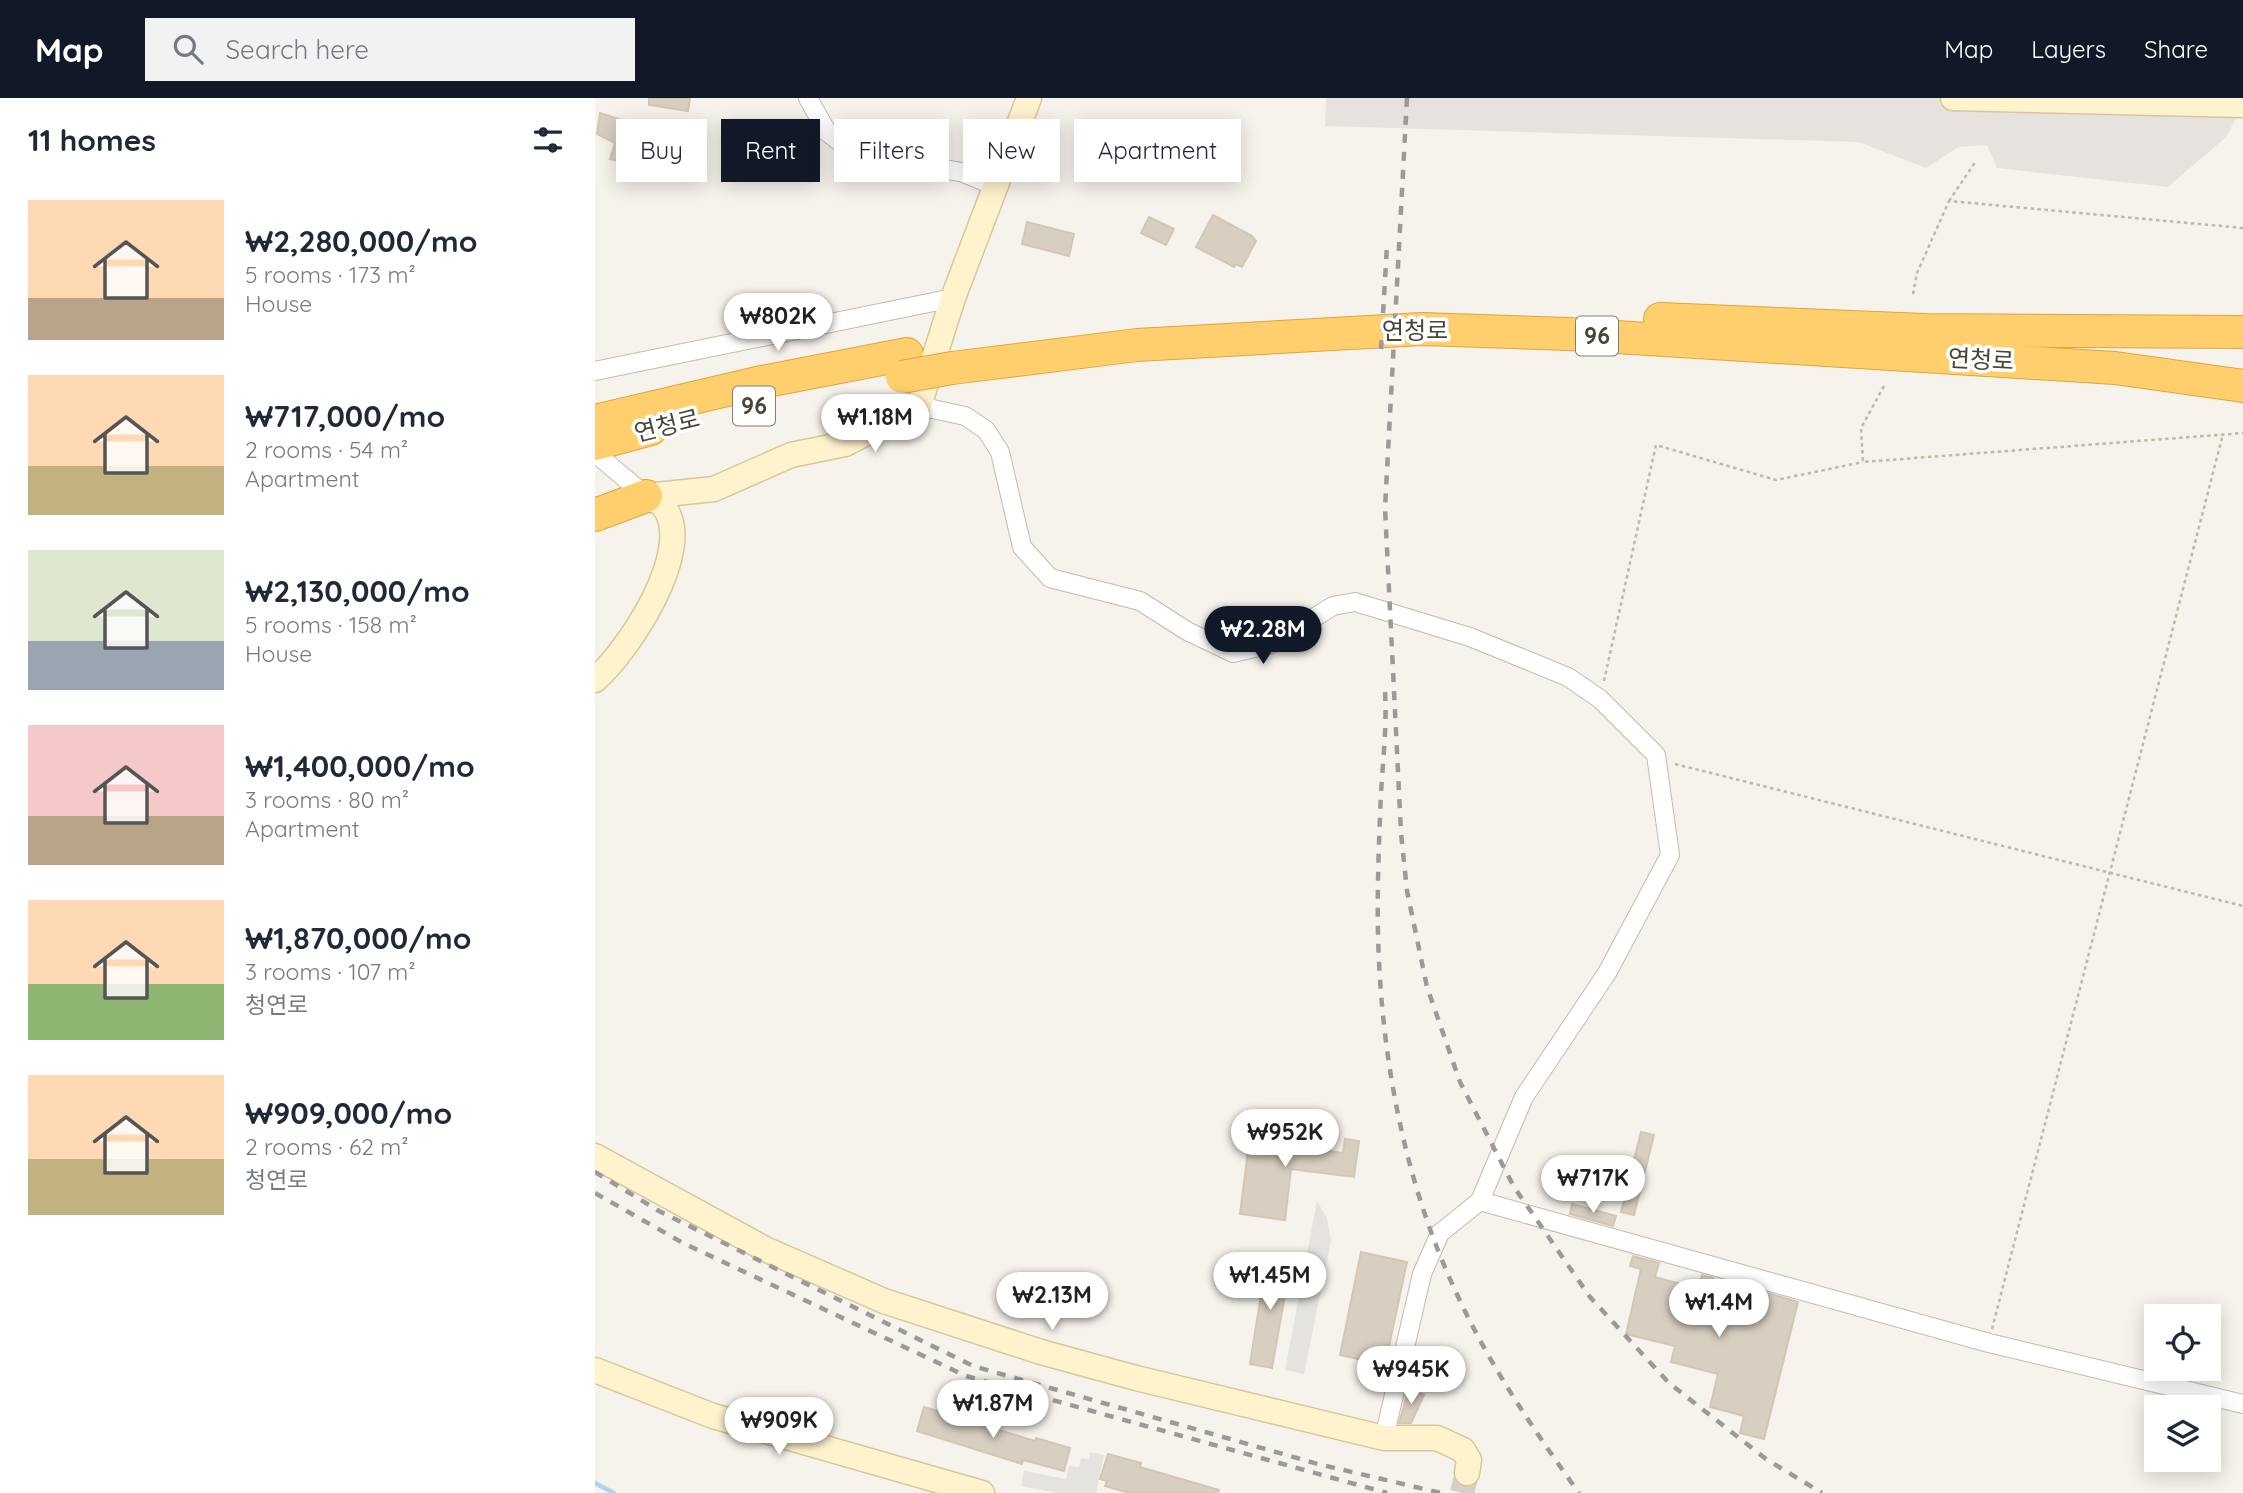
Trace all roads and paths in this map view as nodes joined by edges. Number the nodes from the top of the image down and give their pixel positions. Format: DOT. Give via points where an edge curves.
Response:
graph roads {
  1 [pos="809,98"];
  2 [pos="1029,98"];
  3 [pos="1953,98"];
  4 [pos="2243,106"];
  5 [pos="1976,161"];
  6 [pos="995,186"];
  7 [pos="1949,201"];
  8 [pos="2243,228"];
  9 [pos="1913,294"];
  10 [pos="953,298"];
  11 [pos="1926,330"];
  12 [pos="2243,332"];
  13 [pos="2243,348"];
  14 [pos="954,358"];
  15 [pos="2115,368"];
  16 [pos="595,371"];
  17 [pos="2243,372"];
  18 [pos="1884,386"];
  19 [pos="2243,386"];
  20 [pos="919,405"];
  21 [pos="2243,433"];
  22 [pos="2223,434"];
  23 [pos="598,440"];
  24 [pos="1863,462"];
  25 [pos="646,496"];
  26 [pos="595,514"];
  27 [pos="595,680"];
  28 [pos="1600,699"];
  29 [pos="1655,755"];
  30 [pos="2110,874"];
  31 [pos="2243,906"];
  32 [pos="595,1156"];
  33 [pos="1480,1201"];
  34 [pos="1989,1343"];
  35 [pos="595,1370"];
  36 [pos="2243,1404"];
  37 [pos="1384,1437"];
  38 [pos="1467,1473"];
  39 [pos="982,1493"];
  1 -- 6 [label="street" via="827,132 840,142 892,161 961,172"];
  2 -- 6 [label="street"];
  3 -- 4 [label="street"];
  5 -- 7 [label="path"];
  6 -- 10 [label="street"];
  7 -- 8 [label="path"];
  7 -- 9 [label="path" via="1917,273"];
  10 -- 16 [label="street"];
  10 -- 20 [label="street"];
  11 -- 12 [label="highway, 연청로 / 96"];
  11 -- 13 [label="highway"];
  11 -- 14 [label="highway, 연청로 / 96" via="1419,308 1134,324"];
  14 -- 15 [label="highway, 연청로 / 96" via="1422,329"];
  14 -- 23 [label="highway, 연청로 / 96, bridge"];
  15 -- 17 [label="highway"];
  15 -- 19 [label="highway, 연청로 / 96"];
  18 -- 24 [label="path" via="1861,428"];
  20 -- 25 [label="street" via="845,444 791,455 714,489"];
  20 -- 28 [label="street" via="965,416 986,430 1000,452 1023,547 1051,578 1140,601 1233,653 1271,644 1333,606 1355,602 1470,637 1568,677"];
  21 -- 22 [label="path"];
  22 -- 24 [label="path"];
  22 -- 30 [label="path"];
  23 -- 25 [label="street"];
  24 -- 28 [label="path" via="1776,480 1656,445"];
  25 -- 26 [label="highway"];
  25 -- 27 [label="street" via="664,506 674,531 671,563 627,646"];
  28 -- 29 [label="street"];
  29 -- 30 [label="path"];
  29 -- 33 [label="street" via="1669,855 1607,973 1524,1097"];
  30 -- 31 [label="path"];
  30 -- 34 [label="path"];
  32 -- 37 [label="street" via="765,1249 884,1301 1136,1378"];
  33 -- 34 [label="street"];
  33 -- 37 [label="street" via="1440,1233 1422,1274"];
  34 -- 36 [label="street"];
  35 -- 39 [label="street" via="713,1416"];
  37 -- 38 [label="street" via="1451,1442 1469,1460"];
}
